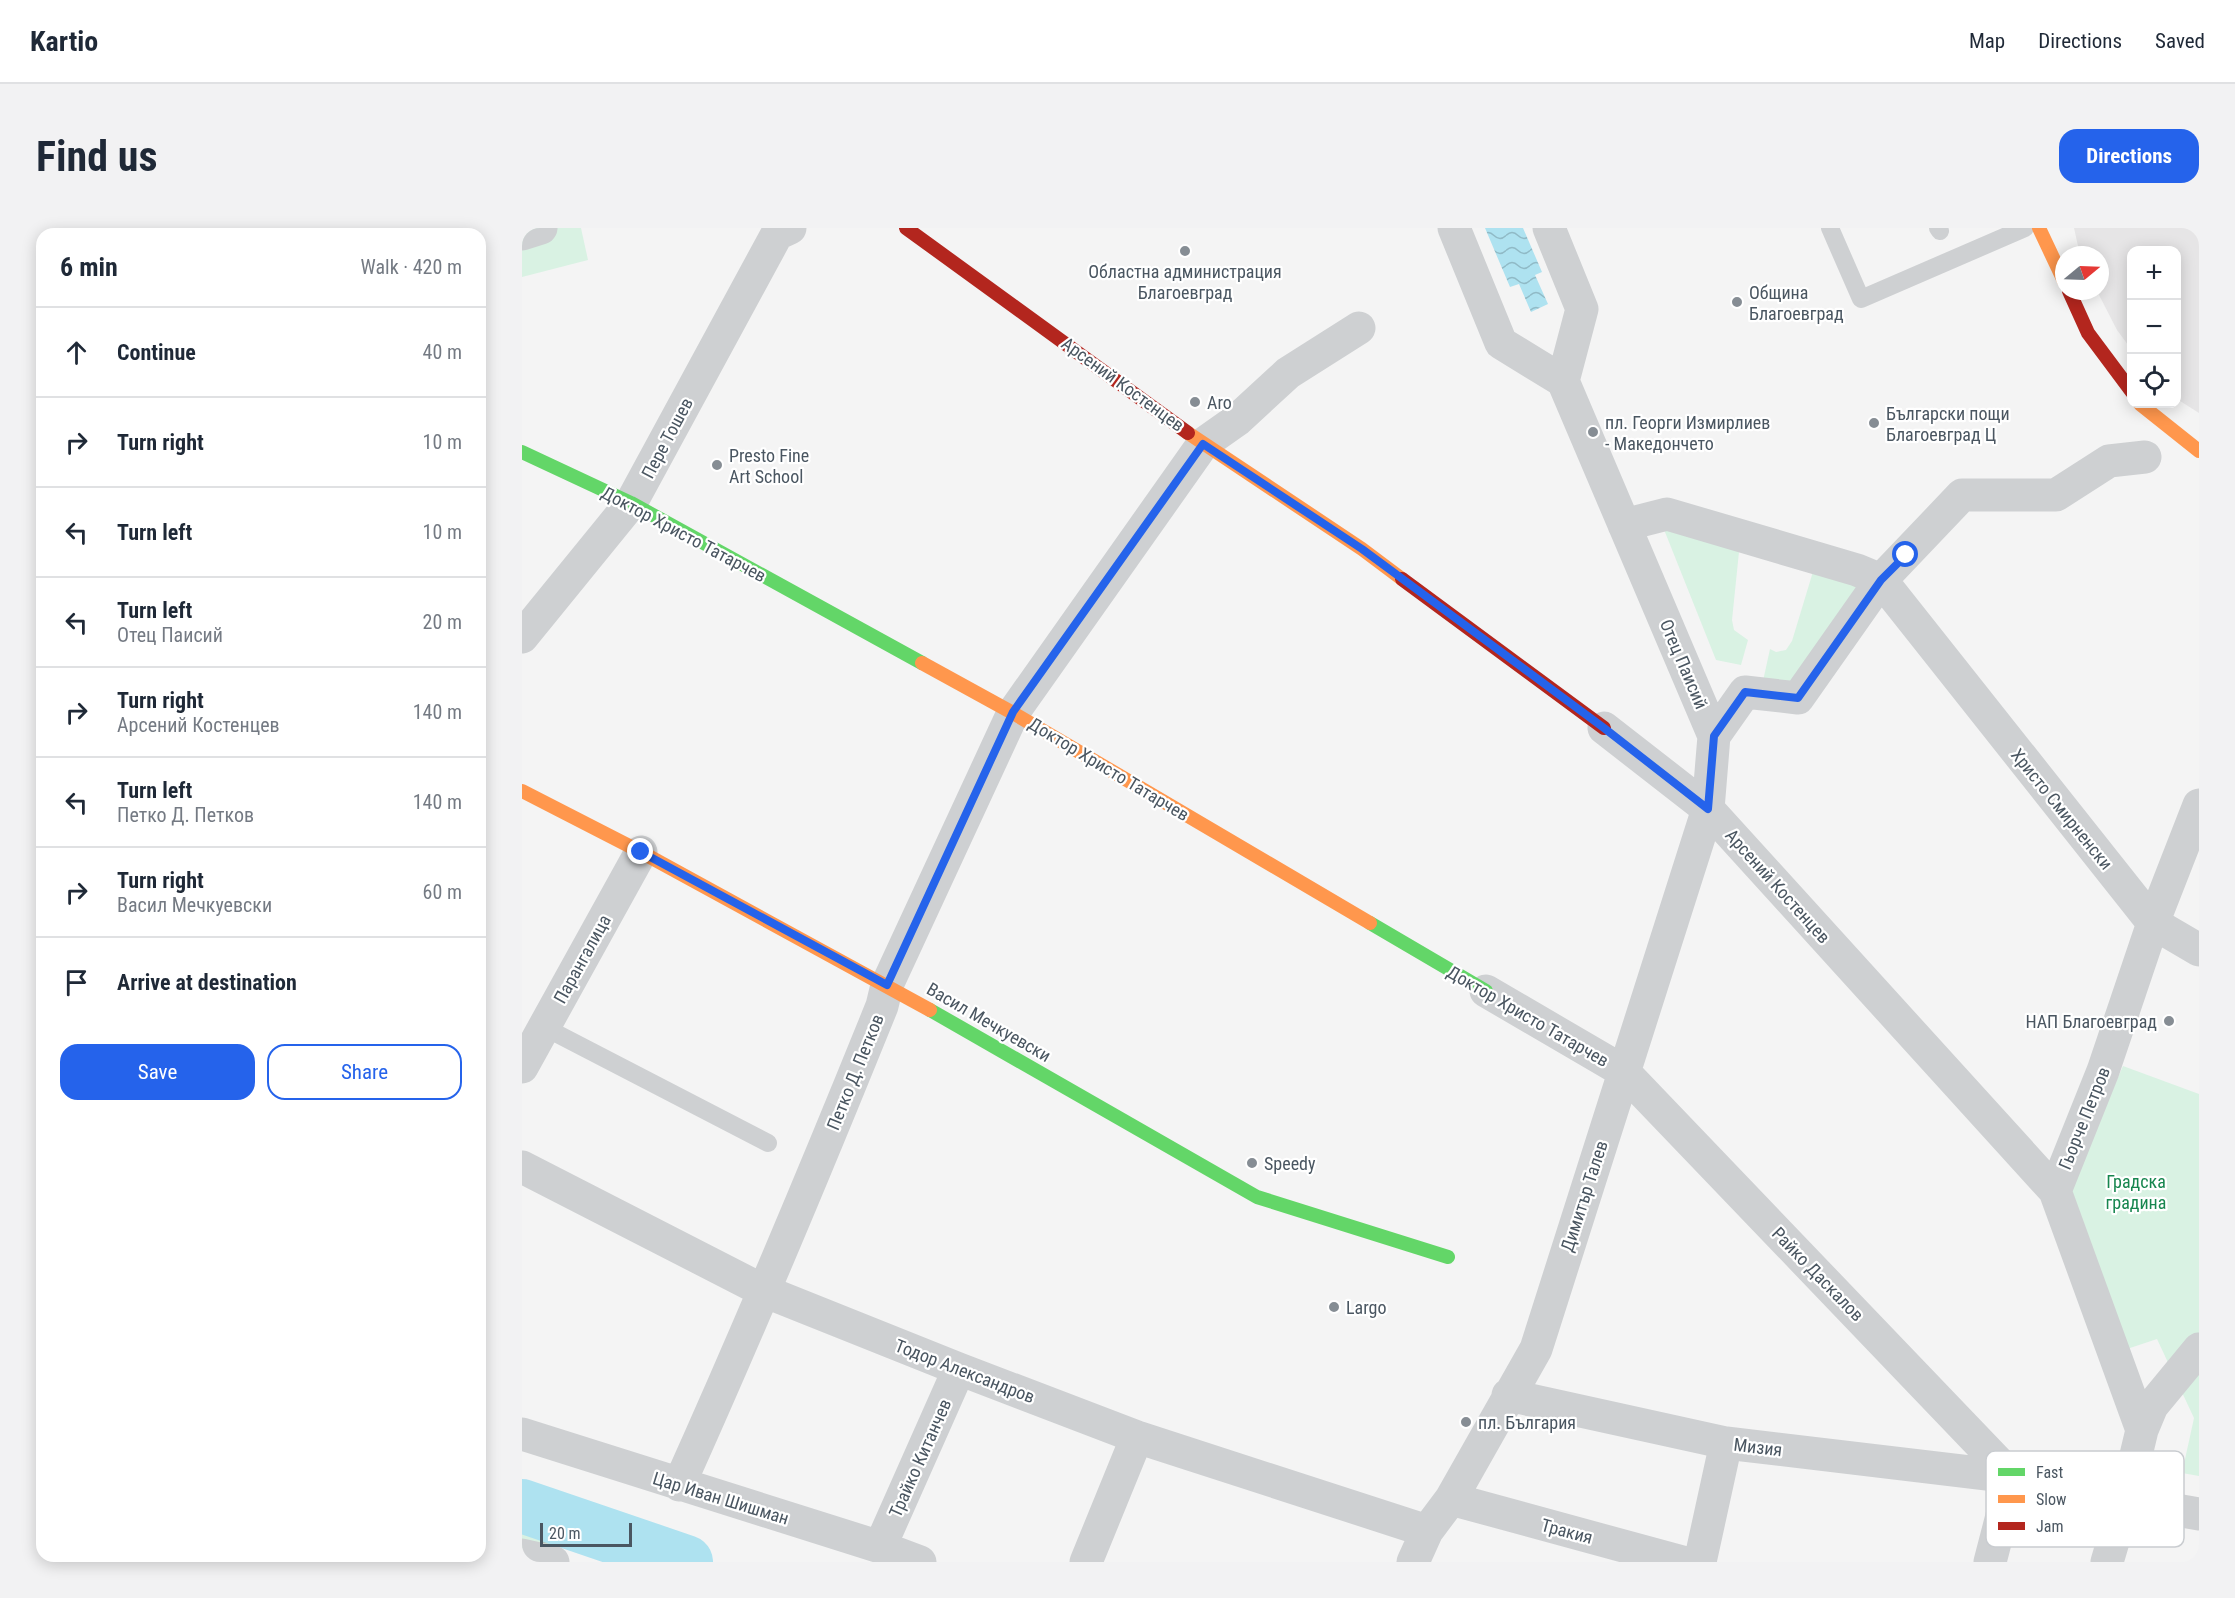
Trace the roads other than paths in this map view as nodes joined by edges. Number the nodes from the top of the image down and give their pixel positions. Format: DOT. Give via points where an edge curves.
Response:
graph roads {
  1 [pos="541,228"];
  2 [pos="790,228"];
  3 [pos="906,228"];
  4 [pos="1454,228"];
  5 [pos="1549,228"];
  6 [pos="1830,228"];
  7 [pos="2037,229"];
  8 [pos="522,234"];
  9 [pos="2055,264"];
  10 [pos="2072,300"];
  11 [pos="1359,328"];
  12 [pos="1563,381"];
  13 [pos="2127,385"];
  14 [pos="2145,408"];
  15 [pos="1203,444"];
  16 [pos="2199,451"];
  17 [pos="522,452"];
  18 [pos="2145,456"];
  19 [pos="632,503"];
  20 [pos="1624,525"];
  21 [pos="1881,580"];
  22 [pos="522,637"];
  23 [pos="1013,712"];
  24 [pos="1604,728"];
  25 [pos="1714,736"];
  26 [pos="522,791"];
  27 [pos="2199,805"];
  28 [pos="1708,809"];
  29 [pos="641,852"];
  30 [pos="2154,923"];
  31 [pos="2199,950"];
  32 [pos="887,985"];
  33 [pos="1486,991"];
  34 [pos="544,1027"];
  35 [pos="522,1067"];
  36 [pos="1623,1071"];
  37 [pos="768,1143"];
  38 [pos="522,1167"];
  39 [pos="2055,1191"];
  40 [pos="1448,1257"];
  41 [pos="765,1291"];
  42 [pos="2199,1349"];
  43 [pos="959,1369"];
  44 [pos="1508,1395"];
  45 [pos="2142,1430"];
  46 [pos="522,1434"];
  47 [pos="1137,1437"];
  48 [pos="1726,1443"];
  49 [pos="1987,1451"];
  50 [pos="2137,1451"];
  51 [pos="1986,1474"];
  52 [pos="679,1485"];
  53 [pos="1452,1499"];
  54 [pos="2184,1511"];
  55 [pos="2199,1514"];
  56 [pos="1426,1531"];
  57 [pos="880,1547"];
  58 [pos="1994,1547"];
  59 [pos="2111,1547"];
  60 [pos="522,1555"];
  61 [pos="553,1562"];
  62 [pos="920,1562"];
  63 [pos="1086,1562"];
  64 [pos="1413,1562"];
  65 [pos="1682,1562"];
  66 [pos="1700,1562"];
  67 [pos="1990,1562"];
  68 [pos="2107,1562"];
  1 -- 8 [label="street"];
  2 -- 19 [label="street, Пере Тошев" via="777,234"];
  3 -- 15 [label="street, Арсений Костенцев"];
  4 -- 12 [label="street" via="1501,343"];
  5 -- 12 [label="street" via="1582,309"];
  6 -- 7 [label="lane" via="1861,299"];
  7 -- 9 [label="street"];
  10 -- 13 [label="street" via="2088,333"];
  11 -- 15 [label="street, Петко Д. Петков" via="1288,373"];
  12 -- 20 [label="street, Отец Паисий"];
  14 -- 16 [label="street"];
  15 -- 23 [label="street, Петко Д. Петков"];
  15 -- 24 [label="street, Арсений Костенцев" via="1362,549"];
  17 -- 19 [label="street, Доктор Христо Татарчев"];
  18 -- 21 [label="street" via="2109,461 2056,495 1962,495"];
  19 -- 22 [label="street, Пере Тошев"];
  19 -- 23 [label="street, Доктор Христо Татарчев"];
  20 -- 21 [label="street" via="1668,513"];
  20 -- 25 [label="street, Отец Паисий"];
  21 -- 25 [label="street" via="1798,698 1745,692"];
  21 -- 30 [label="street, Христо Смирненски"];
  23 -- 32 [label="street, Петко Д. Петков"];
  23 -- 33 [label="street, Доктор Христо Татарчев"];
  24 -- 28 [label="street, Арсений Костенцев"];
  25 -- 28 [label="street, Отец Паисий"];
  26 -- 29 [label="street, Васил Мечкуевски"];
  27 -- 30 [label="street, Гьорче Петров"];
  28 -- 36 [label="street, Димитър Талев"];
  28 -- 39 [label="street, Арсений Костенцев"];
  29 -- 32 [label="street, Васил Мечкуевски"];
  29 -- 34 [label="street, Парангалица"];
  30 -- 31 [label="street, Христо Смирненски"];
  30 -- 39 [label="street, Гьорче Петров" via="2103,1071"];
  32 -- 40 [label="street, Васил Мечкуевски" via="1257,1197"];
  32 -- 41 [label="street, Петко Д. Петков" via="882,1006"];
  33 -- 36 [label="street, Доктор Христо Татарчев"];
  34 -- 35 [label="street, Парангалица"];
  34 -- 37 [label="lane"];
  36 -- 44 [label="street, Димитър Талев" via="1536,1349"];
  36 -- 49 [label="street, Райко Даскалов"];
  38 -- 41 [label="street, Тодор Александров"];
  39 -- 45 [label="street, Гьорче Петров"];
  41 -- 43 [label="street, Тодор Александров"];
  41 -- 52 [label="street, Петко Д. Петков"];
  42 -- 45 [label="street" via="2152,1406"];
  43 -- 47 [label="street, Тодор Александров"];
  43 -- 57 [label="street, Трайко Китанчев"];
  44 -- 48 [label="street, Мизия"];
  44 -- 53 [label="street, Димитър Талев"];
  45 -- 50 [label="street"];
  46 -- 52 [label="street, Цар Иван Шишман"];
  47 -- 56 [label="street, Тодор Александров"];
  47 -- 63 [label="street"];
  48 -- 51 [label="street, Мизия"];
  48 -- 66 [label="street"];
  52 -- 57 [label="street, Цар Иван Шишман"];
  53 -- 56 [label="street, Димитър Талев"];
  53 -- 65 [label="street, Тракия"];
  54 -- 55 [label="street, Мизия"];
  56 -- 64 [label="street, Димитър Талев"];
  57 -- 62 [label="street, Цар Иван Шишман"];
  58 -- 67 [label="street"];
  59 -- 68 [label="street"];
  60 -- 61 [label="street"];
}
